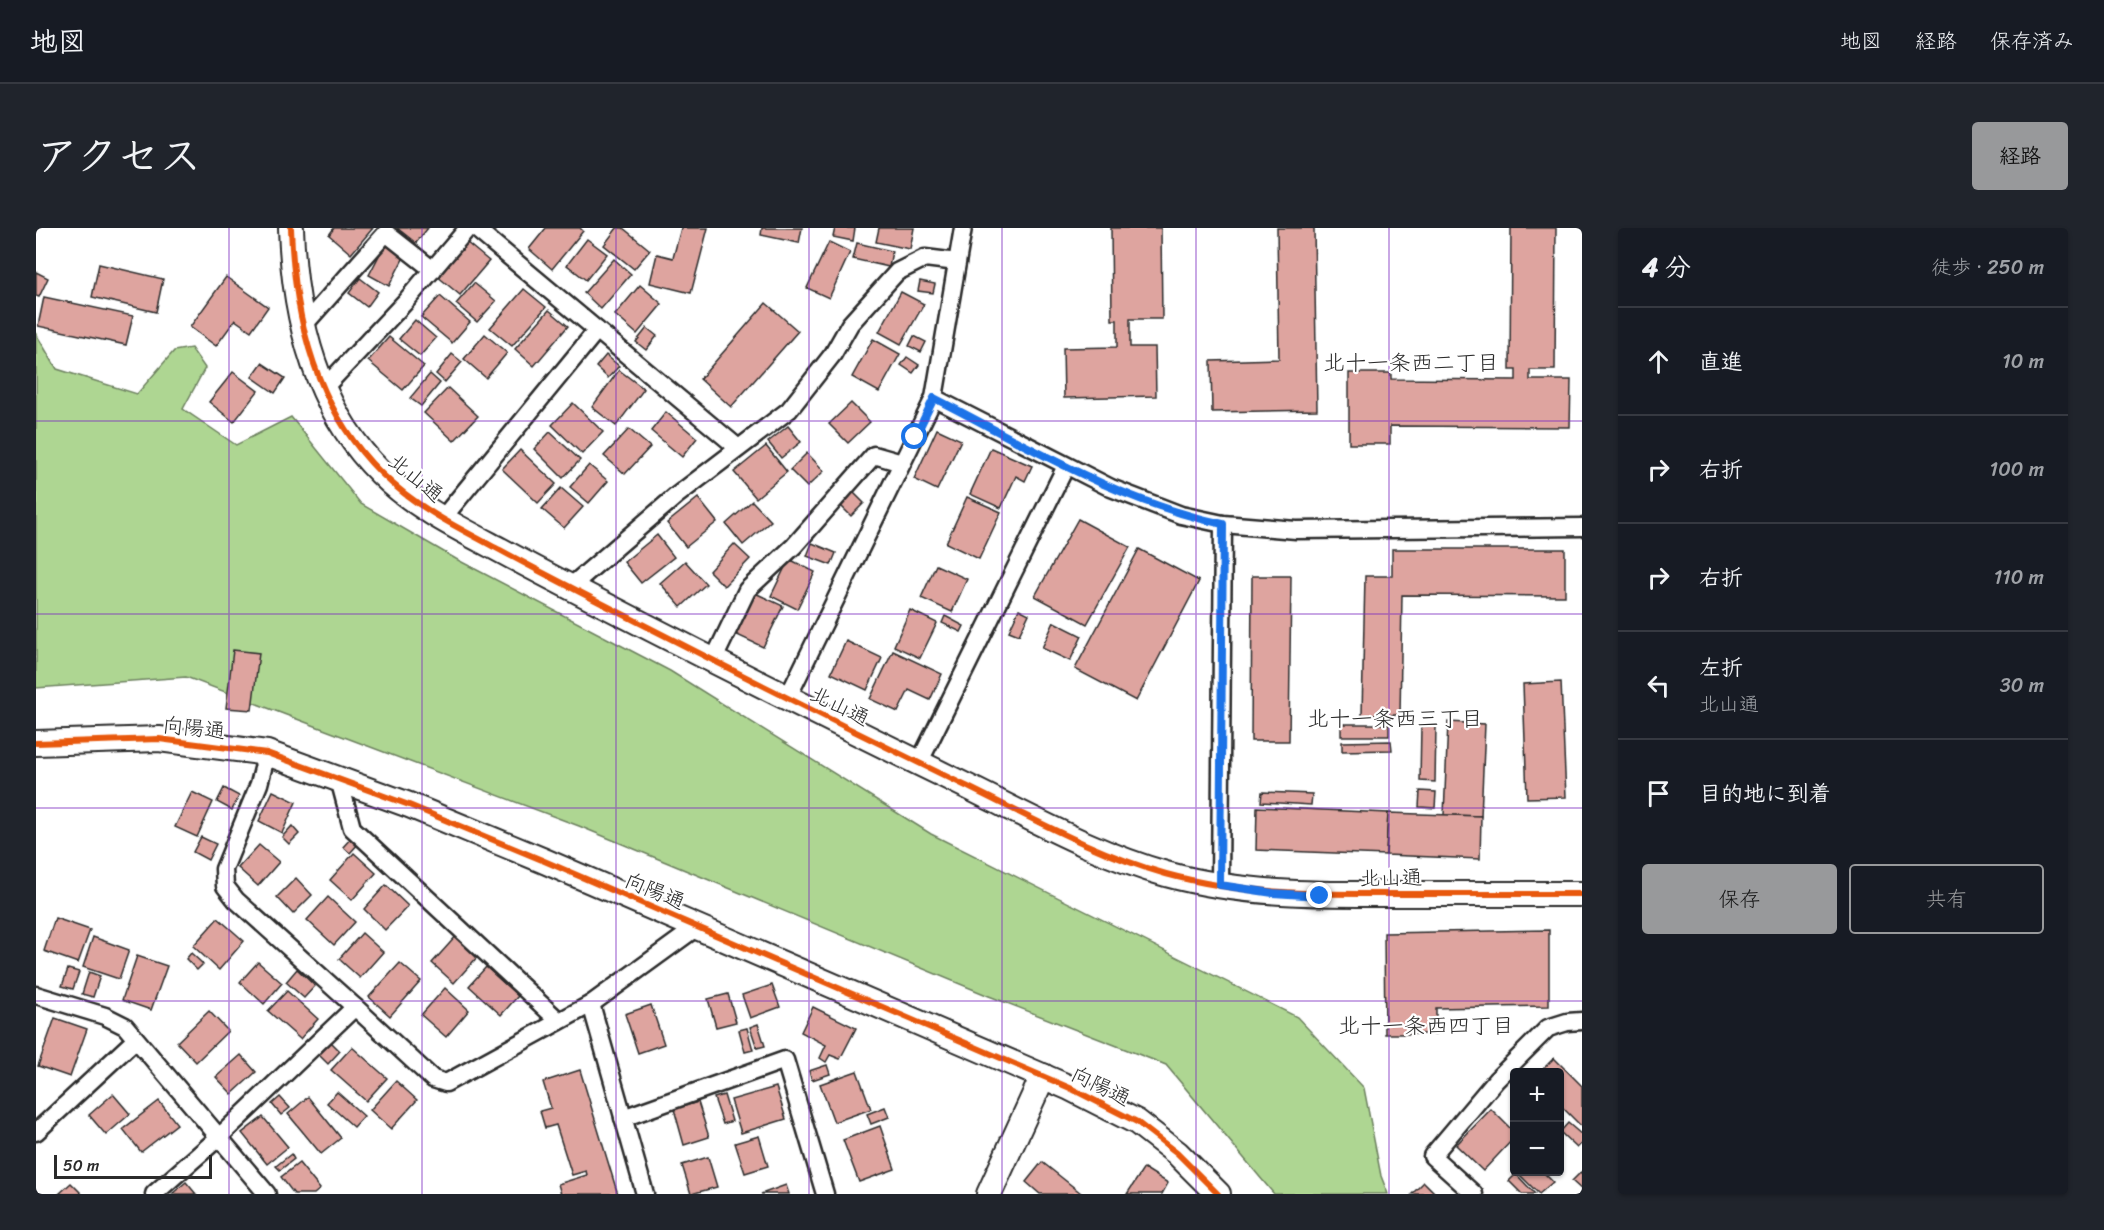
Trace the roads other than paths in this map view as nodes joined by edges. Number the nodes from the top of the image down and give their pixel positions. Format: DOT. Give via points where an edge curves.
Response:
graph roads {
  1 [pos="291,228"];
  2 [pos="468,228"];
  3 [pos="475,228"];
  4 [pos="963,228"];
  5 [pos="957,262"];
  6 [pos="433,270"];
  7 [pos="303,326"];
  8 [pos="597,330"];
  9 [pos="323,389"];
  10 [pos="934,398"];
  11 [pos="737,447"];
  12 [pos="902,462"];
  13 [pos="1066,466"];
  14 [pos="442,519"];
  15 [pos="1223,524"];
  16 [pos="1582,527"];
  17 [pos="570,587"];
  18 [pos="712,661"];
  19 [pos="787,699"];
  20 [pos="36,743"];
  21 [pos="267,753"];
  22 [pos="919,763"];
  23 [pos="339,778"];
  24 [pos="1220,885"];
  25 [pos="1582,894"];
  26 [pos="697,927"];
  27 [pos="36,995"];
  28 [pos="591,1004"];
  29 [pos="355,1007"];
  30 [pos="559,1020"];
  31 [pos="1582,1022"];
  32 [pos="135,1040"];
  33 [pos="1042,1076"];
  34 [pos="623,1118"];
  35 [pos="36,1132"];
  36 [pos="218,1138"];
  37 [pos="154,1194"];
  38 [pos="267,1194"];
  39 [pos="645,1194"];
  40 [pos="825,1194"];
  41 [pos="989,1194"];
  42 [pos="1218,1194"];
  43 [pos="1474,1194"];
  1 -- 7 [label="street, 北山通" via="292,264"];
  2 -- 6 [label="street"];
  3 -- 8 [label="street"];
  4 -- 5 [label="street"];
  5 -- 10 [label="street"];
  5 -- 11 [label="street" via="925,258 897,272 850,324 833,354 789,410"];
  6 -- 7 [label="street" via="386,233"];
  6 -- 9 [label="street"];
  7 -- 9 [label="street, 北山通"];
  8 -- 11 [label="street"];
  8 -- 14 [label="street"];
  9 -- 14 [label="street, 北山通" via="360,449 380,473"];
  10 -- 12 [label="street"];
  10 -- 13 [label="street"];
  11 -- 17 [label="street"];
  12 -- 18 [label="street" via="874,455 794,546 747,590"];
  12 -- 19 [label="street"];
  13 -- 15 [label="street" via="1181,515"];
  13 -- 22 [label="street"];
  14 -- 17 [label="street, 北山通"];
  15 -- 16 [label="street" via="1296,530"];
  15 -- 24 [label="street"];
  17 -- 18 [label="street, 北山通"];
  18 -- 19 [label="street, 北山通"];
  19 -- 22 [label="street, 北山通"];
  20 -- 21 [label="street, 向陽通" via="159,739"];
  21 -- 23 [label="street, 向陽通"];
  21 -- 29 [label="street" via="259,784 224,869 225,886"];
  22 -- 24 [label="street, 北山通" via="1106,854 1168,874"];
  23 -- 26 [label="street, 向陽通"];
  23 -- 30 [label="street" via="352,828"];
  24 -- 25 [label="street, 北山通" via="1320,896"];
  26 -- 28 [label="street"];
  26 -- 33 [label="street, 向陽通"];
  27 -- 32 [label="street" via="105,1016 126,1026"];
  28 -- 30 [label="street"];
  28 -- 34 [label="street"];
  29 -- 30 [label="street" via="433,1079 446,1083"];
  29 -- 36 [label="street"];
  31 -- 43 [label="street" via="1548,1028 1496,1080 1432,1156"];
  32 -- 35 [label="street"];
  32 -- 36 [label="street"];
  33 -- 41 [label="street"];
  33 -- 42 [label="street, 向陽通" via="1137,1122 1177,1153"];
  34 -- 39 [label="street"];
  34 -- 40 [label="street" via="785,1060"];
  36 -- 37 [label="street"];
  36 -- 38 [label="street"];
}
